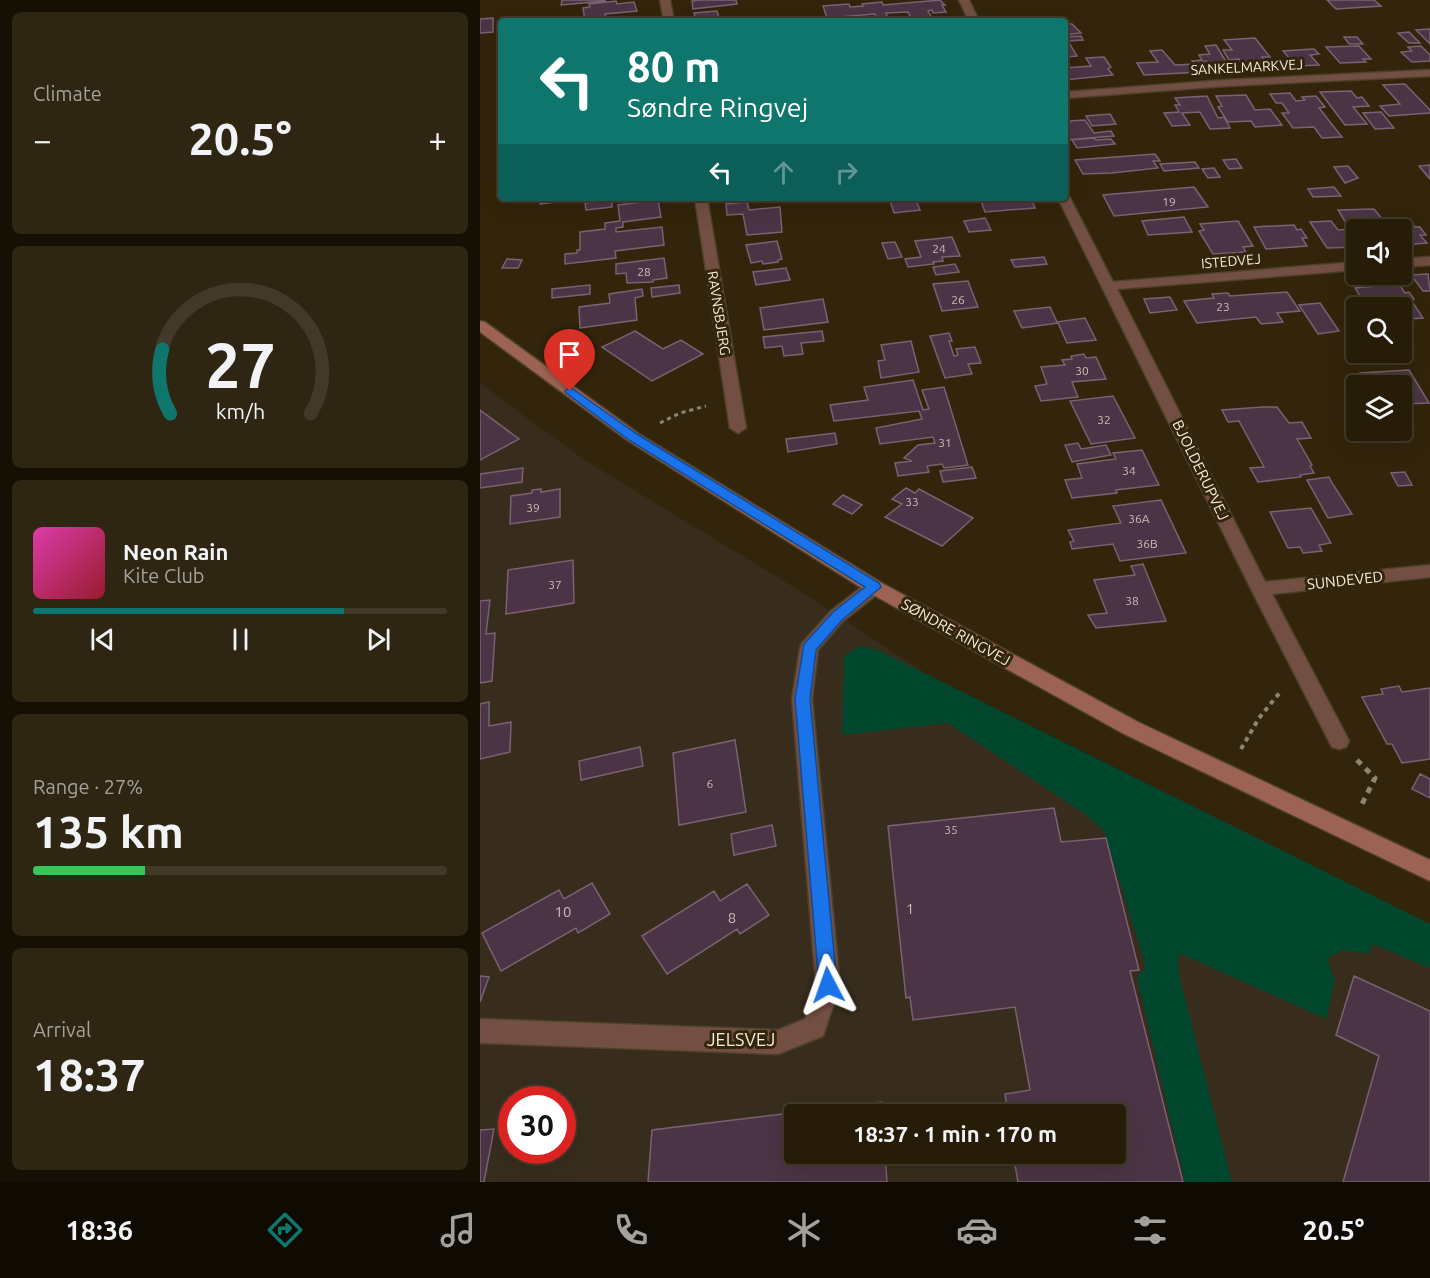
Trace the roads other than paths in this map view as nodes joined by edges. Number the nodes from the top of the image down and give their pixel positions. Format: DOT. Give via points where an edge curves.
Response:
graph roads {
  1 [pos="664,0"];
  2 [pos="964,0"];
  3 [pos="668,18"];
  4 [pos="973,18"];
  5 [pos="1430,73"];
  6 [pos="1068,95"];
  7 [pos="700,201"];
  8 [pos="1066,201"];
  9 [pos="1430,261"];
  10 [pos="1412,262"];
  11 [pos="1346,267"];
  12 [pos="1109,286"];
  13 [pos="480,325"];
  14 [pos="738,428"];
  15 [pos="1430,571"];
  16 [pos="874,587"];
  17 [pos="1260,589"];
  18 [pos="1339,741"];
  19 [pos="1430,871"];
  20 [pos="480,1031"];
  1 -- 3 [label="street"];
  2 -- 4 [label="street"];
  5 -- 6 [label="street, SANKELMARKVEJ"];
  7 -- 14 [label="street, RAVNSBJERG"];
  8 -- 12 [label="street, BJOLDERUPVEJ"];
  9 -- 10 [label="street"];
  11 -- 12 [label="street, ISTEDVEJ"];
  12 -- 17 [label="street, BJOLDERUPVEJ"];
  13 -- 16 [label="main road, SØNDRE RINGVEJ" via="633,437"];
  15 -- 17 [label="street, SUNDEVED"];
  16 -- 19 [label="main road, SØNDRE RINGVEJ" via="1131,728"];
  16 -- 20 [label="street, JELSVEJ" via="837,616 809,648 802,699 828,985 814,1027 778,1042"];
  17 -- 18 [label="street, BJOLDERUPVEJ"];
}
